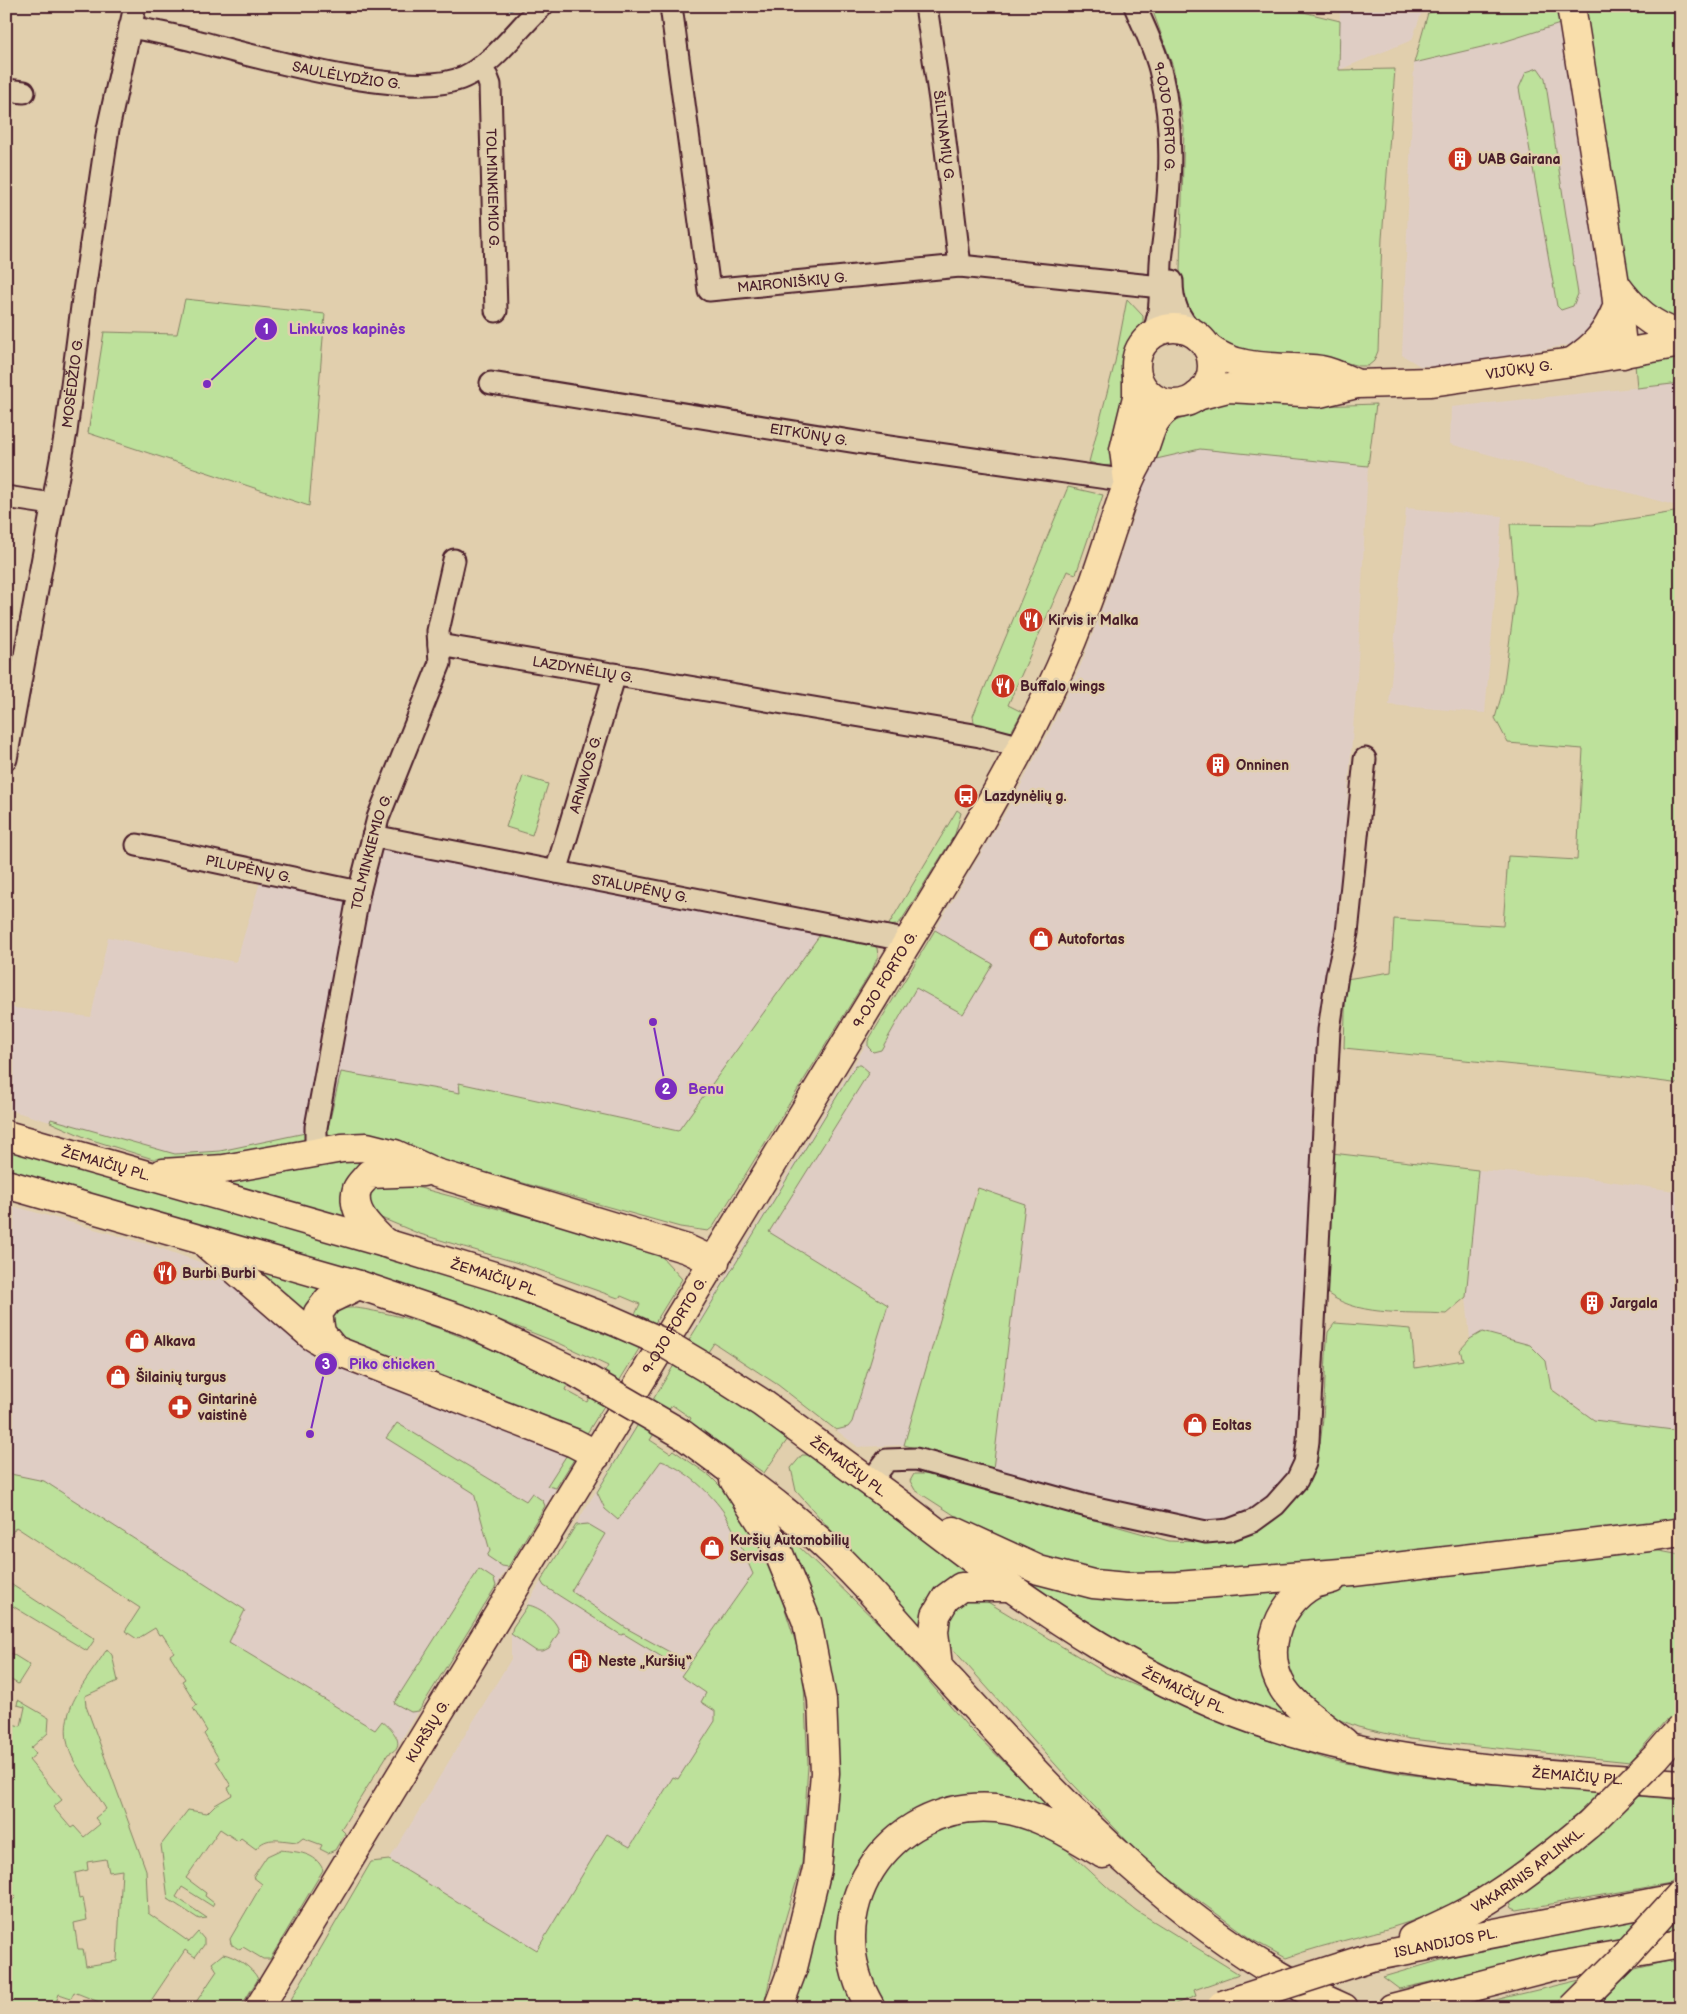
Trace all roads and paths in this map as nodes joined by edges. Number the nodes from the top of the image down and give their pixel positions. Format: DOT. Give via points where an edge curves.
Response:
graph roads {
  1 [pos="135,6"];
  2 [pos="542,6"];
  3 [pos="670,6"];
  4 [pos="926,6"];
  5 [pos="1135,6"];
  6 [pos="1571,6"];
  7 [pos="130,27"];
  8 [pos="479,68"];
  9 [pos="960,266"];
  10 [pos="1166,290"];
  11 [pos="1616,294"];
  12 [pos="496,311"];
  13 [pos="1152,334"];
  14 [pos="1681,335"];
  15 [pos="1200,340"];
  16 [pos="1681,343"];
  17 [pos="1623,354"];
  18 [pos="1572,362"];
  19 [pos="1137,377"];
  20 [pos="491,383"];
  21 [pos="1357,384"];
  22 [pos="1184,400"];
  23 [pos="1128,481"];
  24 [pos="6,497"];
  25 [pos="52,504"];
  26 [pos="454,560"];
  27 [pos="438,645"];
  28 [pos="615,674"];
  29 [pos="1022,748"];
  30 [pos="6,759"];
  31 [pos="1365,759"];
  32 [pos="373,836"];
  33 [pos="137,845"];
  34 [pos="556,872"];
  35 [pos="359,892"];
  36 [pos="909,940"];
  37 [pos="6,1135"];
  38 [pos="316,1152"];
  39 [pos="436,1173"];
  40 [pos="143,1175"];
  41 [pos="6,1184"];
  42 [pos="200,1240"];
  43 [pos="385,1243"];
  44 [pos="715,1262"];
  45 [pos="359,1285"];
  46 [pos="335,1350"];
  47 [pos="597,1455"];
  48 [pos="725,1466"];
  49 [pos="871,1481"];
  50 [pos="904,1507"];
  51 [pos="1681,1532"];
  52 [pos="1649,1537"];
  53 [pos="1681,1546"];
  54 [pos="1353,1572"];
  55 [pos="1010,1587"];
  56 [pos="938,1666"];
  57 [pos="1681,1728"];
  58 [pos="1349,1746"];
  59 [pos="1681,1784"];
  60 [pos="1147,1882"];
  61 [pos="1681,1896"];
  62 [pos="1681,1944"];
  63 [pos="1371,1957"];
  64 [pos="1220,2007"];
  65 [pos="260,2008"];
  66 [pos="778,2008"];
  67 [pos="871,2008"];
  68 [pos="1344,2008"];
  69 [pos="1392,2008"];
  70 [pos="1573,2008"];
  1 -- 7 [label="street, MOSĖDŽIO G."];
  2 -- 8 [label="street, SAULĖLYDŽIO G."];
  3 -- 9 [label="street, MAIRONIŠKIŲ G." via="710,290"];
  4 -- 9 [label="street, ŠILTNAMIŲ G."];
  5 -- 10 [label="street, 9-OJO FORTO G." via="1161,72 1166,96 1169,128 1166,232 1162,252"];
  6 -- 11 [label="main road"];
  7 -- 8 [label="street, SAULĖLYDŽIO G." via="194,40 290,66 390,82 448,82 463,78"];
  7 -- 25 [label="street, MOSĖDŽIO G." via="98,184 66,432"];
  8 -- 12 [label="street, TOLMINKIEMIO G." via="490,85"];
  9 -- 10 [label="street, MAIRONIŠKIŲ G."];
  10 -- 13 [label="street, 9-OJO FORTO G."];
  10 -- 15 [label="street, 9-OJO FORTO G." via="1177,312"];
  11 -- 14 [label="main road" via="1649,321"];
  11 -- 17 [label="main road"];
  11 -- 18 [label="main road" via="1610,325 1601,338"];
  13 -- 15 [label="main road" via="1172,328"];
  13 -- 19 [label="main road" via="1138,353"];
  15 -- 21 [label="main road, VIJŪKŲ G." via="1218,356 1234,363 1323,371"];
  15 -- 22 [label="main road" via="1211,357 1211,374 1205,388"];
  16 -- 17 [label="main road, VIJŪKŲ G."];
  17 -- 18 [label="main road, VIJŪKŲ G."];
  18 -- 21 [label="main road, VIJŪKŲ G." via="1431,382"];
  19 -- 22 [label="main road" via="1142,388 1160,402"];
  19 -- 23 [label="main road, 9-OJO FORTO G." via="1137,397 1124,450"];
  20 -- 23 [label="street, EITKŪNŲ G." via="869,444"];
  21 -- 22 [label="main road, VIJŪKŲ G." via="1320,393 1228,388"];
  22 -- 23 [label="main road, 9-OJO FORTO G." via="1160,412 1151,424 1143,455"];
  23 -- 29 [label="main road, 9-OJO FORTO G." via="1082,616"];
  24 -- 25 [label="street"];
  25 -- 30 [label="street, MOSĖDŽIO G."];
  26 -- 27 [label="street, TOLMINKIEMIO G." via="438,631"];
  27 -- 28 [label="street, LAZDYNĖLIŲ G."];
  27 -- 32 [label="street, TOLMINKIEMIO G." via="440,663"];
  28 -- 29 [label="street, LAZDYNĖLIŲ G." via="980,736"];
  28 -- 34 [label="street, ARNAVOS G."];
  29 -- 36 [label="main road, 9-OJO FORTO G."];
  31 -- 49 [label="street" via="1347,933 1329,1030 1308,1441 1305,1463 1297,1480 1275,1505 1253,1521 1229,1530 1206,1532 1087,1506 916,1458 886,1460"];
  32 -- 34 [label="street, STALUPĖNŲ G."];
  32 -- 35 [label="street, TOLMINKIEMIO G."];
  33 -- 35 [label="street, PILUPĖNŲ G."];
  34 -- 36 [label="street, STALUPĖNŲ G."];
  35 -- 38 [label="street, TOLMINKIEMIO G." via="316,1127"];
  36 -- 44 [label="main road, 9-OJO FORTO G."];
  37 -- 40 [label="main road, ŽEMAIČIŲ PL."];
  38 -- 39 [label="main road" via="367,1147 395,1154"];
  38 -- 40 [label="main road" via="224,1169"];
  39 -- 43 [label="main road" via="369,1174 357,1188 356,1204 360,1216"];
  39 -- 44 [label="main road" via="687,1249"];
  40 -- 43 [label="main road, ŽEMAIČIŲ PL."];
  41 -- 42 [label="main road"];
  42 -- 45 [label="main road"];
  42 -- 46 [label="main road" via="312,1336"];
  43 -- 49 [label="main road, ŽEMAIČIŲ PL., bridge" via="507,1280 664,1343 724,1378"];
  44 -- 47 [label="main road, 9-OJO FORTO G."];
  45 -- 46 [label="main road" via="328,1300 318,1313 320,1333"];
  45 -- 48 [label="main road, bridge" via="466,1322 575,1372 682,1434"];
  46 -- 47 [label="main road"];
  47 -- 65 [label="main road, KURŠIŲ G."];
  48 -- 56 [label="main road" via="790,1514 835,1555"];
  48 -- 66 [label="main road" via="775,1544 788,1572 807,1622 822,1700 825,1772 817,1869 793,1968"];
  49 -- 50 [label="main road, ŽEMAIČIŲ PL."];
  50 -- 54 [label="main road" via="1039,1570 1093,1584 1177,1586"];
  50 -- 55 [label="main road, ŽEMAIČIŲ PL."];
  51 -- 52 [label="main road"];
  52 -- 53 [label="main road"];
  52 -- 54 [label="main road"];
  54 -- 58 [label="main road" via="1314,1584 1294,1598 1282,1612 1272,1647 1274,1665 1288,1695"];
  55 -- 56 [label="main road" via="962,1587 946,1598 936,1615 934,1632"];
  55 -- 58 [label="main road, ŽEMAIČIŲ PL." via="1068,1628 1169,1685 1252,1719"];
  56 -- 60 [label="main road" via="1010,1746"];
  57 -- 63 [label="main road, VAKARINIS APLINKL., bridge" via="1588,1824 1536,1867 1458,1917"];
  58 -- 59 [label="main road, ŽEMAIČIŲ PL." via="1422,1760"];
  60 -- 67 [label="main road" via="1062,1830 1024,1814 977,1808 952,1811 930,1819 902,1834 879,1856 864,1879 855,1903 851,1952 862,1992"];
  60 -- 68 [label="main road" via="1273,1971"];
  61 -- 63 [label="main road, ISLANDIJOS PL."];
  61 -- 70 [label="main road, bridge"];
  62 -- 69 [label="main road" via="1554,1966"];
  63 -- 64 [label="main road, ISLANDIJOS PL., bridge"];
}
